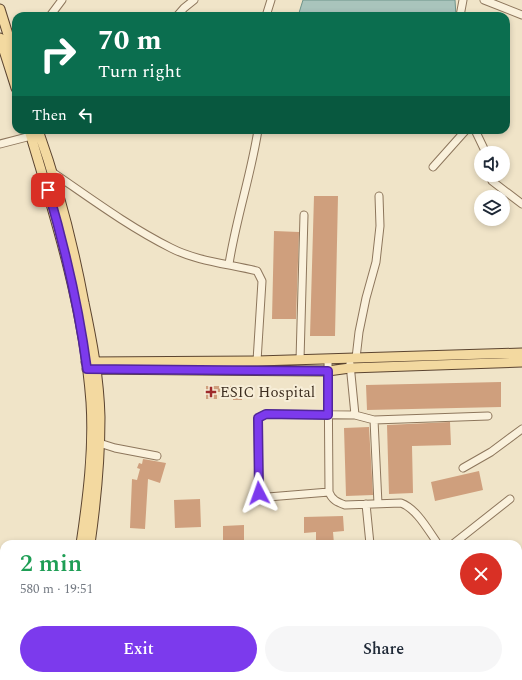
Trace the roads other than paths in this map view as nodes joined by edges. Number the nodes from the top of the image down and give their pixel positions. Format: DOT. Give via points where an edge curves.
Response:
graph roads {
  1 [pos="62,0"];
  2 [pos="194,0"];
  3 [pos="271,0"];
  4 [pos="463,0"];
  5 [pos="484,0"];
  6 [pos="0,10"];
  7 [pos="53,12"];
  8 [pos="180,12"];
  9 [pos="267,12"];
  10 [pos="461,12"];
  11 [pos="522,16"];
  12 [pos="0,38"];
  13 [pos="12,48"];
  14 [pos="12,76"];
  15 [pos="27,134"];
  16 [pos="30,134"];
  17 [pos="39,134"];
  18 [pos="257,134"];
  19 [pos="462,134"];
  20 [pos="477,134"];
  21 [pos="0,144"];
  22 [pos="483,146"];
  23 [pos="433,167"];
  24 [pos="52,172"];
  25 [pos="493,182"];
  26 [pos="379,196"];
  27 [pos="522,204"];
  28 [pos="304,215"];
  29 [pos="229,264"];
  30 [pos="522,353"];
  31 [pos="353,358"];
  32 [pos="328,359"];
  33 [pos="300,360"];
  34 [pos="257,361"];
  35 [pos="522,362"];
  36 [pos="91,365"];
  37 [pos="350,368"];
  38 [pos="328,371"];
  39 [pos="328,415"];
  40 [pos="355,415"];
  41 [pos="488,416"];
  42 [pos="374,420"];
  43 [pos="522,429"];
  44 [pos="95,442"];
  45 [pos="157,456"];
  46 [pos="463,468"];
  47 [pos="329,492"];
  48 [pos="510,499"];
  49 [pos="366,504"];
  50 [pos="378,504"];
  51 [pos="82,540"];
  52 [pos="91,540"];
  53 [pos="370,540"];
  54 [pos="435,540"];
  55 [pos="458,540"];
  1 -- 7 [label="street"];
  2 -- 8 [label="street"];
  3 -- 9 [label="street"];
  4 -- 10 [label="street"];
  5 -- 11 [label="street"];
  6 -- 13 [label="main road"];
  12 -- 14 [label="main road"];
  15 -- 21 [label="street"];
  16 -- 36 [label="main road" via="61,235"];
  17 -- 24 [label="main road"];
  18 -- 29 [label="street" via="250,175 237,217"];
  19 -- 23 [label="street"];
  20 -- 22 [label="street"];
  24 -- 29 [label="street" via="171,248"];
  24 -- 36 [label="main road" via="80,279"];
  25 -- 27 [label="street"];
  26 -- 31 [label="street" via="380,226 376,262"];
  28 -- 33 [label="street"];
  29 -- 34 [label="street" via="257,271 262,281"];
  30 -- 31 [label="main road"];
  31 -- 32 [label="main road"];
  31 -- 37 [label="street"];
  32 -- 33 [label="main road"];
  32 -- 38 [label="street"];
  33 -- 34 [label="main road"];
  34 -- 36 [label="main road"];
  35 -- 37 [label="main road"];
  36 -- 38 [label="main road"];
  36 -- 44 [label="main road"];
  37 -- 38 [label="main road"];
  37 -- 40 [label="street"];
  38 -- 39 [label="street"];
  39 -- 40 [label="street"];
  39 -- 47 [label="street"];
  39 -- 47 [label="street" via="266,414 258,418 257,424 258,488 261,495 268,497"];
  40 -- 42 [label="street"];
  41 -- 42 [label="street"];
  42 -- 50 [label="street"];
  43 -- 46 [label="street" via="491,452"];
  44 -- 45 [label="street"];
  44 -- 51 [label="main road"];
  44 -- 52 [label="main road" via="96,498"];
  47 -- 49 [label="street" via="331,498 338,503"];
  48 -- 55 [label="street"];
  49 -- 50 [label="street"];
  49 -- 53 [label="street"];
  50 -- 54 [label="street" via="407,505"];
}
